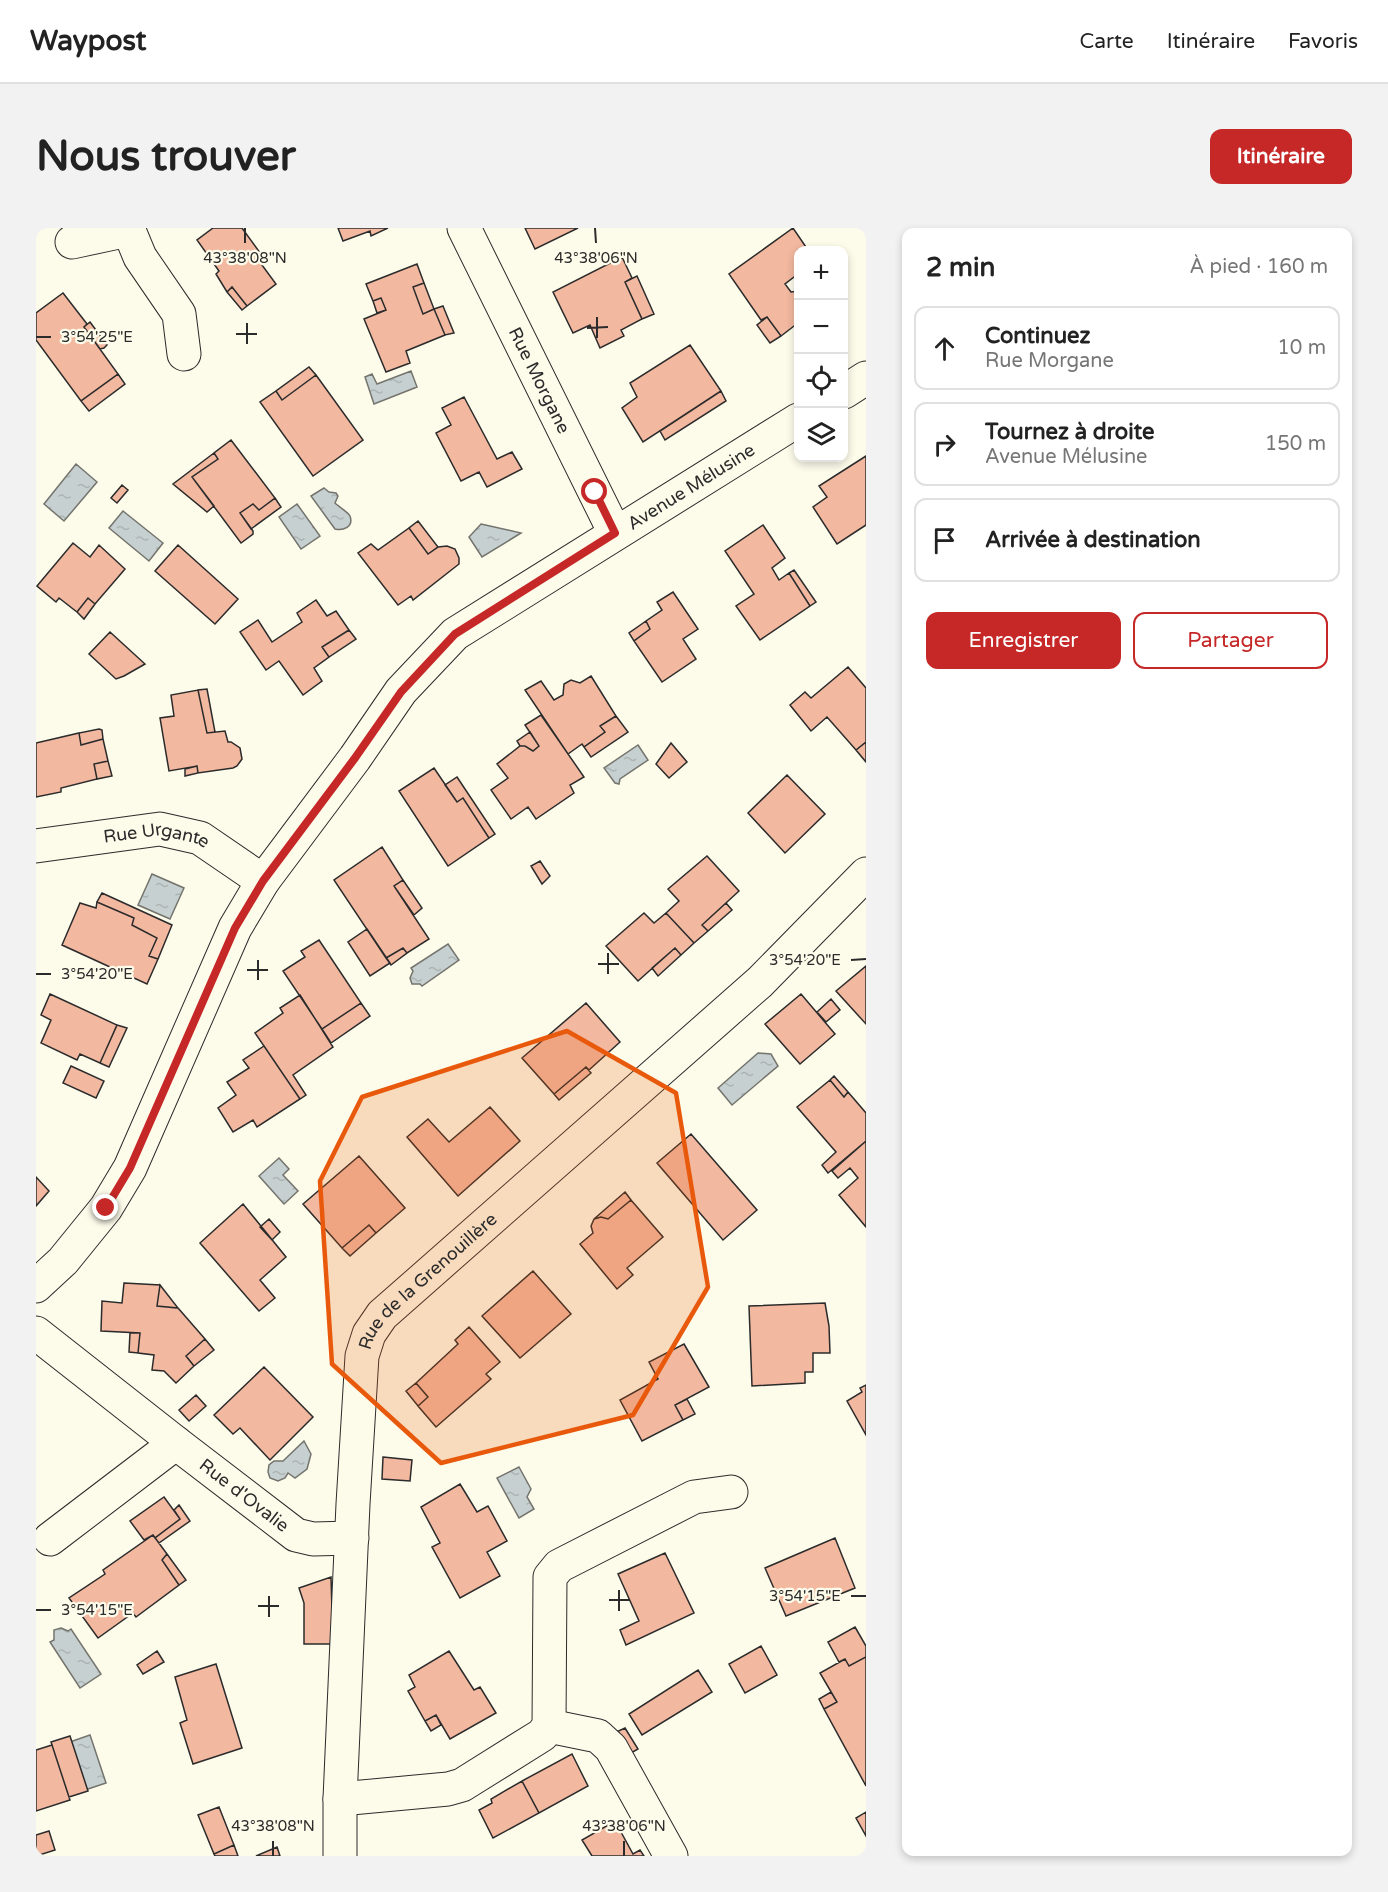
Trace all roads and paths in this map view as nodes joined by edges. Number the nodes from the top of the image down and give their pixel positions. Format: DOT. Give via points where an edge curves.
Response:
graph roads {
  1 [pos="464,228"];
  2 [pos="128,229"];
  3 [pos="72,242"];
  4 [pos="184,354"];
  5 [pos="866,378"];
  6 [pos="848,389"];
  7 [pos="794,422"];
  8 [pos="615,533"];
  9 [pos="36,846"];
  10 [pos="866,874"];
  11 [pos="263,881"];
  12 [pos="36,1286"];
  13 [pos="36,1333"];
  14 [pos="176,1443"];
  15 [pos="731,1492"];
  16 [pos="352,1538"];
  17 [pos="50,1539"];
  18 [pos="549,1726"];
  19 [pos="339,1799"];
  20 [pos="340,1856"];
  21 [pos="671,1856"];
  1 -- 8 [label="street, Rue Morgane"];
  2 -- 3 [label="street"];
  2 -- 4 [label="street" via="140,257 179,314"];
  5 -- 6 [label="street"];
  7 -- 8 [label="street, Avenue Mélusine"];
  8 -- 11 [label="street, Avenue Mélusine" via="455,634 401,692"];
  9 -- 11 [label="street, Rue Urgante" via="160,829 200,838"];
  10 -- 16 [label="street, Rue de la Grenouillère" via="760,982 381,1314 362,1356"];
  11 -- 12 [label="street, Avenue Mélusine" via="235,928 130,1168 84,1236"];
  13 -- 14 [label="street, Rue d'Ovalie"];
  14 -- 16 [label="street, Rue d'Ovalie" via="296,1536"];
  14 -- 17 [label="street"];
  15 -- 18 [label="street" via="694,1497 569,1560 550,1577"];
  16 -- 19 [label="street, Rue de la Grenouillère"];
  18 -- 19 [label="street" via="542,1735 462,1785"];
  18 -- 21 [label="street" via="598,1736 611,1748"];
  19 -- 20 [label="street, Rue de la Grenouillère"];
}
